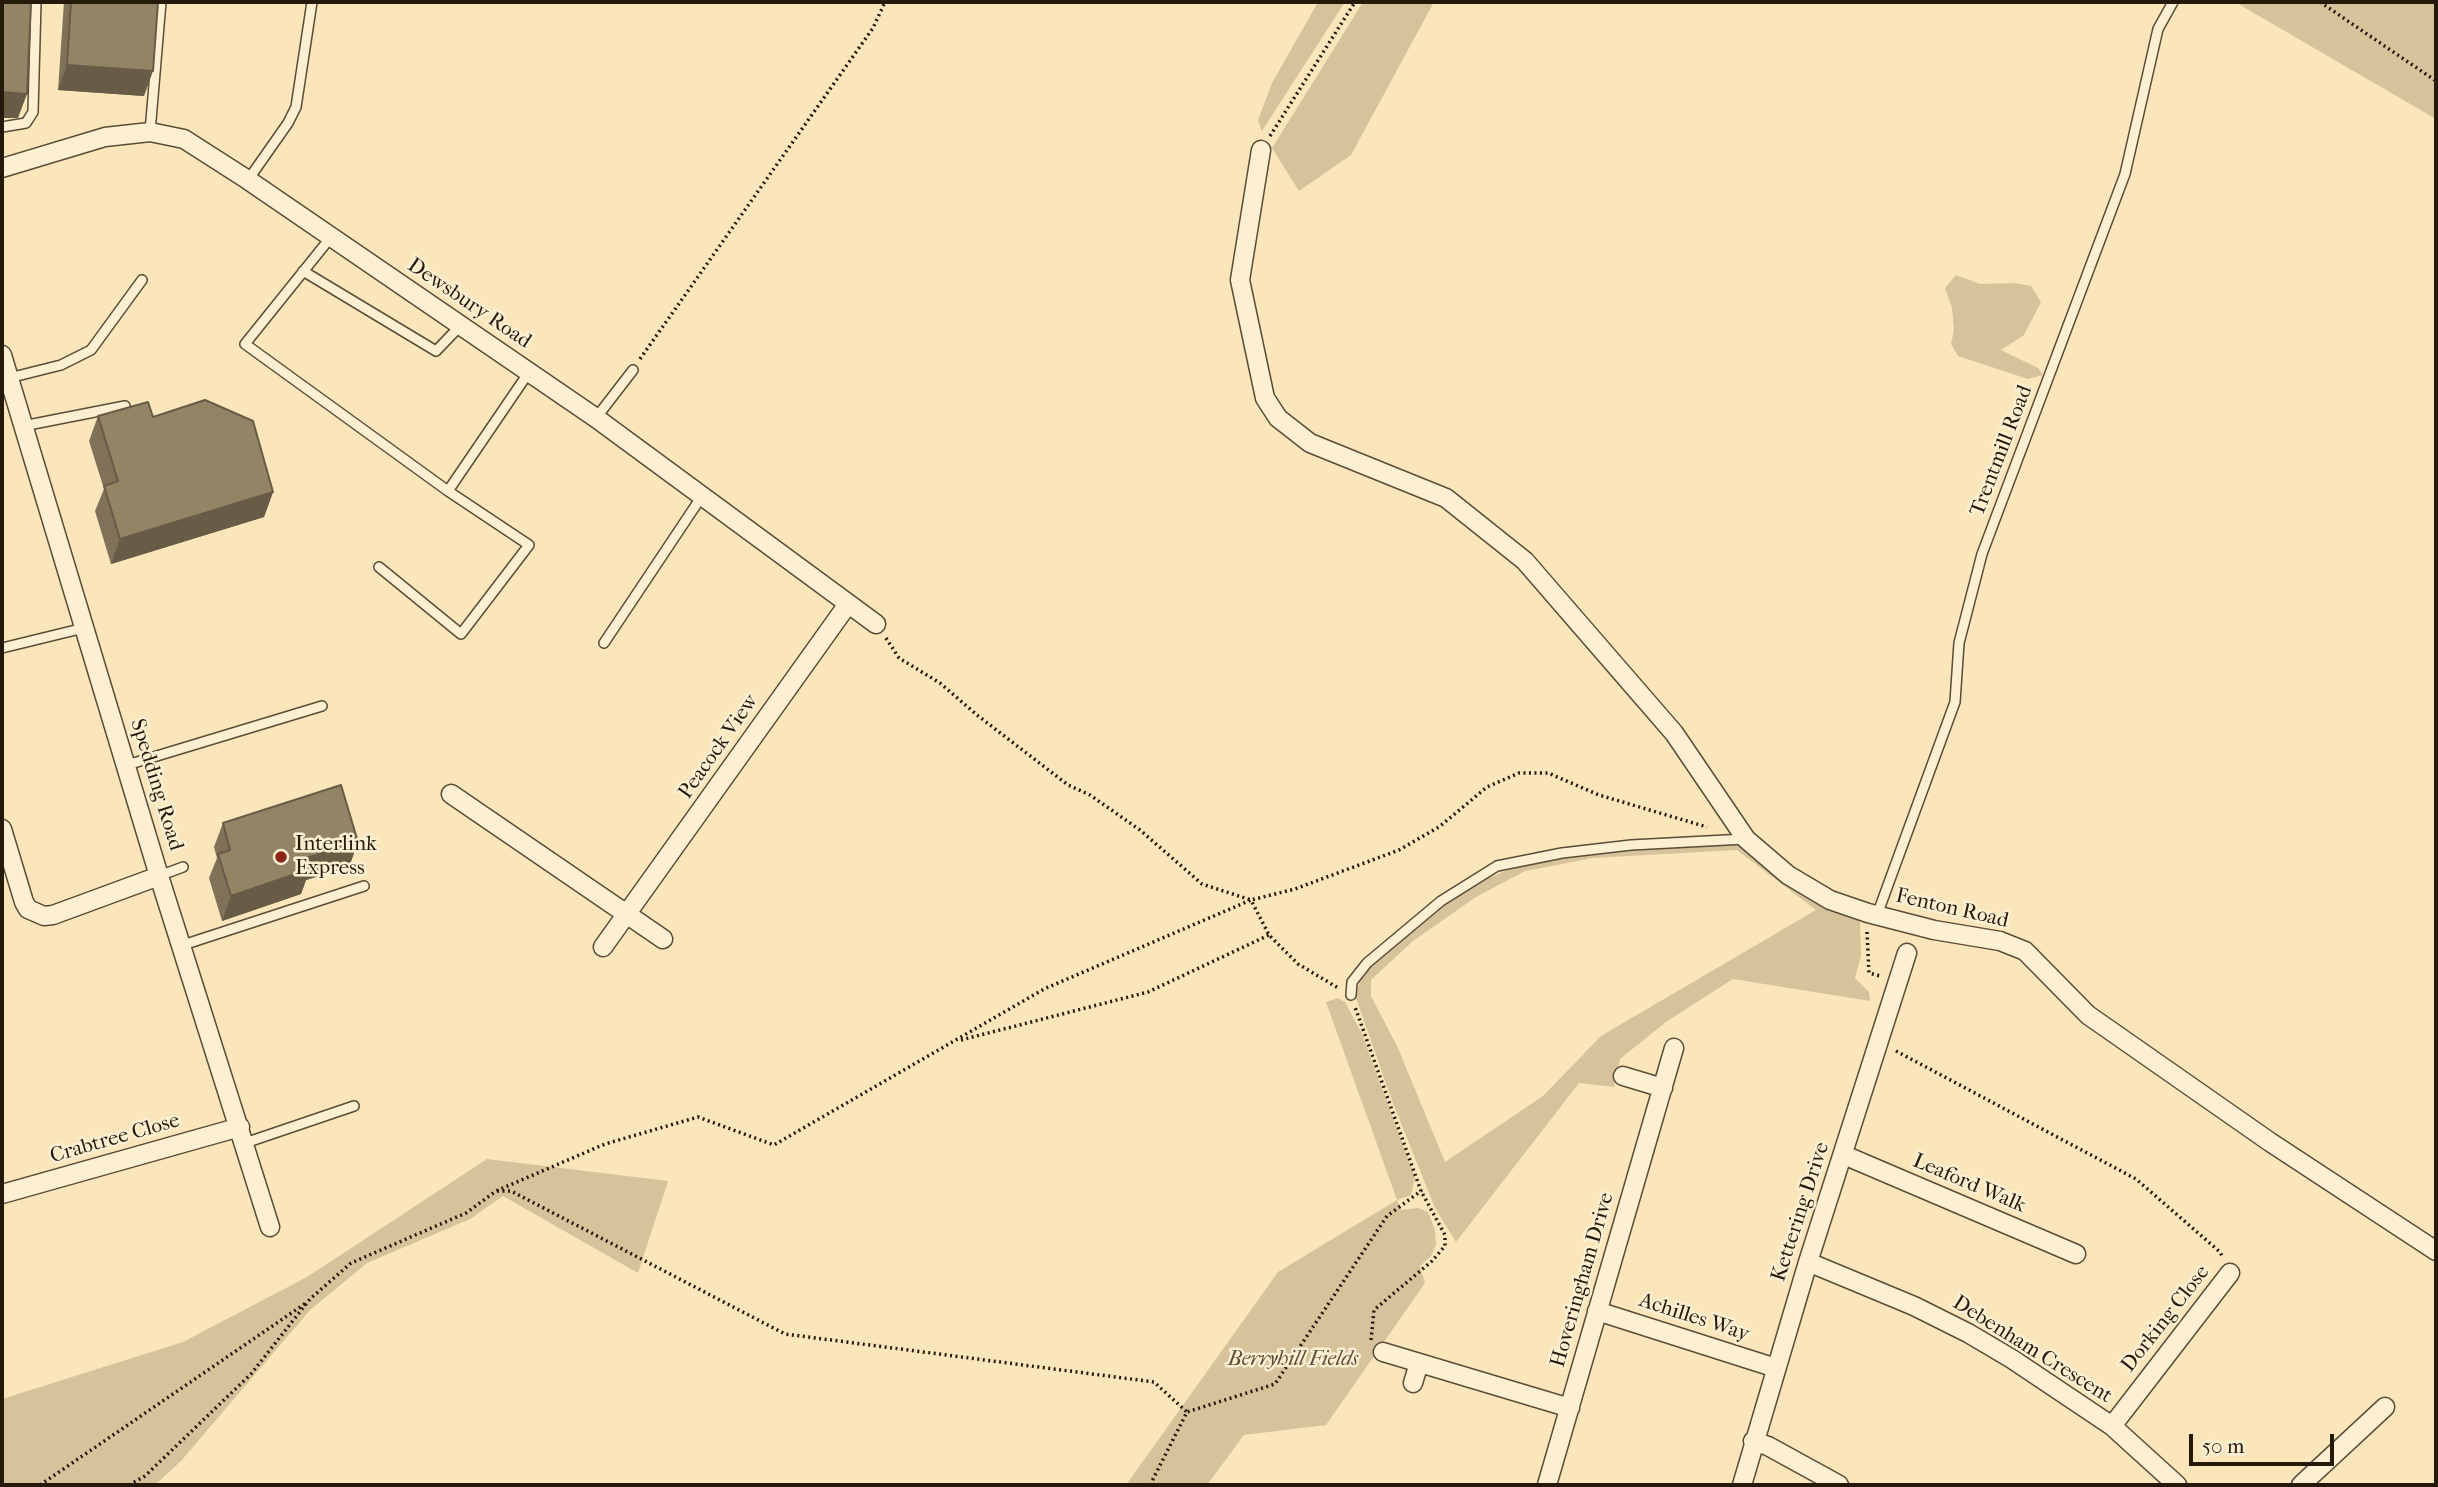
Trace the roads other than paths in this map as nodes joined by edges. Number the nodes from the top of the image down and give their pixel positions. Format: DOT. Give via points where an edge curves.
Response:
graph roads {
  1 [pos="36,2"];
  2 [pos="161,2"];
  3 [pos="312,2"];
  4 [pos="2173,2"];
  5 [pos="2,128"];
  6 [pos="150,132"];
  7 [pos="1261,150"];
  8 [pos="2,168"];
  9 [pos="248,180"];
  10 [pos="331,237"];
  11 [pos="303,271"];
  12 [pos="142,279"];
  13 [pos="461,326"];
  14 [pos="4,365"];
  15 [pos="633,370"];
  16 [pos="530,372"];
  17 [pos="125,406"];
  18 [pos="596,418"];
  19 [pos="23,426"];
  20 [pos="447,491"];
  21 [pos="702,496"];
  22 [pos="379,567"];
  23 [pos="848,604"];
  24 [pos="876,624"];
  25 [pos="84,628"];
  26 [pos="604,643"];
  27 [pos="2,648"];
  28 [pos="321,706"];
  29 [pos="127,765"];
  30 [pos="451,794"];
  31 [pos="2,830"];
  32 [pos="1746,839"];
  33 [pos="183,867"];
  34 [pos="159,876"];
  35 [pos="364,886"];
  36 [pos="1873,914"];
  37 [pos="627,915"];
  38 [pos="663,939"];
  39 [pos="183,945"];
  40 [pos="603,947"];
  41 [pos="1907,954"];
  42 [pos="1351,995"];
  43 [pos="1674,1048"];
  44 [pos="1623,1076"];
  45 [pos="1662,1088"];
  46 [pos="354,1106"];
  47 [pos="242,1135"];
  48 [pos="1844,1155"];
  49 [pos="2,1194"];
  50 [pos="270,1227"];
  51 [pos="2436,1251"];
  52 [pos="2076,1254"];
  53 [pos="1808,1262"];
  54 [pos="2230,1273"];
  55 [pos="1597,1311"];
  56 [pos="1383,1352"];
  57 [pos="1419,1363"];
  58 [pos="1776,1368"];
  59 [pos="1413,1383"];
  60 [pos="2385,1407"];
  61 [pos="1570,1408"];
  62 [pos="2112,1426"];
  63 [pos="1753,1441"];
  64 [pos="1547,1485"];
  65 [pos="1742,1485"];
  66 [pos="1839,1485"];
  67 [pos="2177,1485"];
  68 [pos="2301,1485"];
  1 -- 5 [label="lane" via="33,112 26,123"];
  2 -- 6 [label="lane"];
  3 -- 9 [label="lane" via="296,107"];
  4 -- 36 [label="lane, Trentmill Road" via="2158,29 2125,174 1982,554 1959,643 1955,702"];
  6 -- 8 [label="street, Dewsbury Road" via="105,137"];
  6 -- 9 [label="street, Dewsbury Road" via="184,139"];
  7 -- 32 [label="street, Fenton Road" via="1240,280 1265,398 1278,418 1310,443 1446,498 1525,561 1674,733"];
  9 -- 10 [label="street, Dewsbury Road"];
  10 -- 11 [label="lane"];
  10 -- 13 [label="street, Dewsbury Road"];
  11 -- 13 [label="lane" via="436,351"];
  11 -- 20 [label="lane" via="245,344"];
  12 -- 14 [label="lane" via="91,351 61,365"];
  13 -- 16 [label="street, Dewsbury Road"];
  14 -- 19 [label="street, Spedding Road"];
  15 -- 18 [label="lane"];
  16 -- 18 [label="street, Dewsbury Road"];
  16 -- 20 [label="lane"];
  17 -- 19 [label="lane"];
  18 -- 21 [label="street, Dewsbury Road"];
  19 -- 25 [label="street, Spedding Road"];
  20 -- 22 [label="lane" via="529,545 461,634"];
  21 -- 23 [label="street, Dewsbury Road"];
  21 -- 26 [label="lane"];
  23 -- 24 [label="street, Dewsbury Road"];
  23 -- 37 [label="street, Peacock View"];
  25 -- 27 [label="lane"];
  25 -- 29 [label="street, Spedding Road"];
  28 -- 29 [label="lane"];
  29 -- 34 [label="street, Spedding Road"];
  30 -- 37 [label="street"];
  31 -- 34 [label="street" via="24,902 37,914 53,915"];
  32 -- 36 [label="street, Fenton Road" via="1788,875 1829,900"];
  32 -- 42 [label="lane" via="1631,845 1497,866 1441,901 1386,946 1352,982"];
  33 -- 34 [label="lane"];
  34 -- 39 [label="street, Spedding Road"];
  35 -- 39 [label="lane"];
  36 -- 51 [label="street, Fenton Road" via="2000,941 2025,951 2088,1016"];
  37 -- 38 [label="street"];
  37 -- 40 [label="street, Peacock View"];
  39 -- 47 [label="street, Spedding Road"];
  41 -- 48 [label="street, Kettering Drive"];
  43 -- 45 [label="street, Hoveringham Drive"];
  44 -- 45 [label="street"];
  45 -- 55 [label="street, Hoveringham Drive"];
  46 -- 47 [label="lane"];
  47 -- 49 [label="street, Crabtree Close"];
  47 -- 50 [label="street, Spedding Road"];
  48 -- 52 [label="street, Leaford Walk"];
  48 -- 53 [label="street, Kettering Drive"];
  53 -- 58 [label="street, Kettering Drive"];
  53 -- 62 [label="street, Debenham Crescent" via="1968,1333"];
  54 -- 62 [label="street, Dorking Close"];
  55 -- 58 [label="street, Achilles Way"];
  55 -- 61 [label="street, Hoveringham Drive"];
  56 -- 57 [label="street"];
  57 -- 59 [label="street"];
  57 -- 61 [label="street"];
  58 -- 63 [label="street, Kettering Drive"];
  60 -- 68 [label="street"];
  61 -- 64 [label="street, Hoveringham Drive"];
  62 -- 67 [label="street, Debenham Crescent"];
  63 -- 65 [label="street, Kettering Drive"];
  63 -- 66 [label="street"];
}
